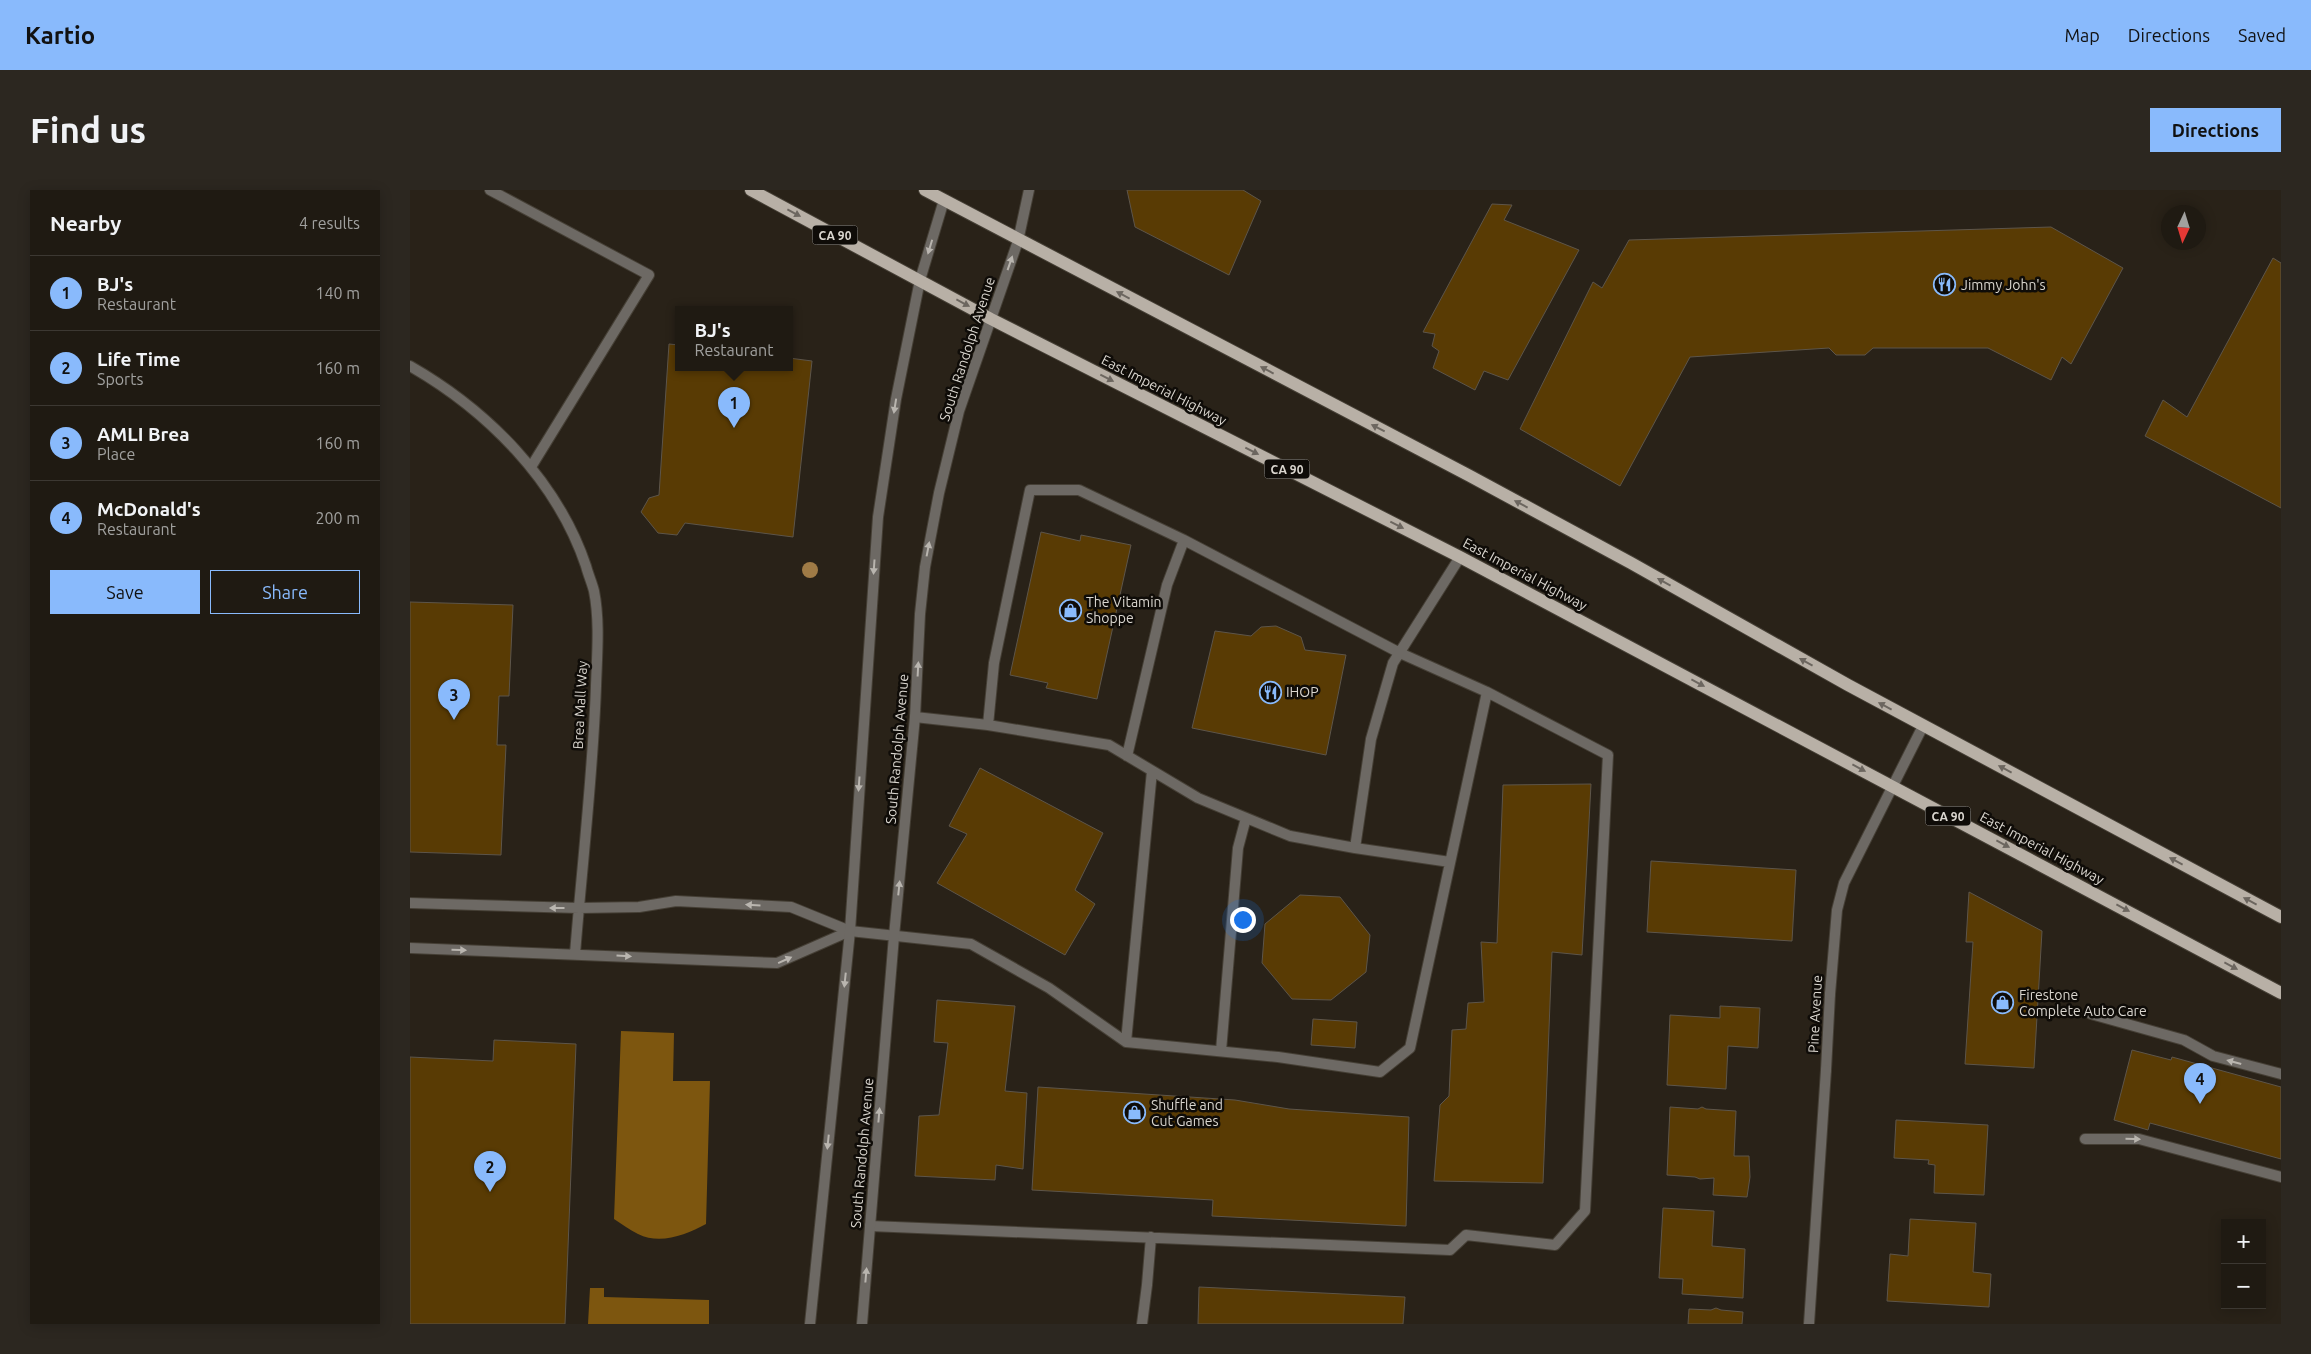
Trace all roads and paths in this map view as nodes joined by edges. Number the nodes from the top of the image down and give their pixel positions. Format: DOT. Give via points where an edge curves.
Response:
graph roads {
  1 [pos="490,190"];
  2 [pos="751,190"];
  3 [pos="925,190"];
  4 [pos="1029,190"];
  5 [pos="946,195"];
  6 [pos="1018,241"];
  7 [pos="920,280"];
  8 [pos="991,319"];
  9 [pos="410,366"];
  10 [pos="531,467"];
  11 [pos="1184,540"];
  12 [pos="1460,557"];
  13 [pos="1400,653"];
  14 [pos="1487,692"];
  15 [pos="915,717"];
  16 [pos="988,725"];
  17 [pos="1923,726"];
  18 [pos="1127,756"];
  19 [pos="1152,771"];
  20 [pos="1892,786"];
  21 [pos="1246,818"];
  22 [pos="1354,848"];
  23 [pos="1450,862"];
  24 [pos="410,903"];
  25 [pos="579,908"];
  26 [pos="2281,917"];
  27 [pos="850,931"];
  28 [pos="894,936"];
  29 [pos="410,948"];
  30 [pos="575,954"];
  31 [pos="2281,993"];
  32 [pos="2091,1014"];
  33 [pos="1126,1042"];
  34 [pos="1220,1051"];
  35 [pos="2281,1074"];
  36 [pos="2085,1139"];
  37 [pos="2281,1177"];
  38 [pos="870,1226"];
  39 [pos="1151,1237"];
  40 [pos="810,1324"];
  41 [pos="862,1324"];
  42 [pos="1142,1324"];
  43 [pos="1809,1324"];
  1 -- 10 [label="street" via="649,275"];
  2 -- 7 [label="main road, East Imperial Highway / CA 90, one-way"];
  3 -- 5 [label="main road"];
  4 -- 6 [label="street, South Randolph Avenue"];
  5 -- 6 [label="main road"];
  5 -- 7 [label="street, one-way"];
  8 -- 6 [label="street, South Randolph Avenue, one-way"];
  17 -- 6 [label="main road, one-way" via="1470,476"];
  7 -- 8 [label="main road, East Imperial Highway / CA 90, one-way"];
  7 -- 27 [label="street, one-way" via="896,398 878,517"];
  8 -- 12 [label="main road, East Imperial Highway / CA 90, one-way"];
  15 -- 8 [label="street, South Randolph Avenue, one-way" via="924,576 939,493 960,411"];
  9 -- 10 [label="street, Brea Mall Way" via="441,383 512,444"];
  10 -- 25 [label="street, Brea Mall Way" via="569,524 594,591 597,646 595,712"];
  11 -- 13 [label="street"];
  11 -- 16 [label="street" via="1079,490 1030,490 994,663"];
  11 -- 18 [label="street" via="1167,585"];
  12 -- 13 [label="street"];
  12 -- 20 [label="main road, East Imperial Highway / CA 90, one-way"];
  13 -- 14 [label="street"];
  13 -- 22 [label="street" via="1393,662 1371,739"];
  14 -- 23 [label="street"];
  14 -- 39 [label="street" via="1608,755 1585,1211 1555,1245 1466,1235 1450,1250"];
  15 -- 16 [label="street"];
  28 -- 15 [label="street, South Randolph Avenue, one-way"];
  16 -- 18 [label="street" via="1109,745"];
  17 -- 20 [label="street, Pine Avenue"];
  26 -- 17 [label="main road, one-way"];
  18 -- 19 [label="street"];
  19 -- 21 [label="street" via="1198,798"];
  19 -- 33 [label="street"];
  20 -- 31 [label="main road, East Imperial Highway / CA 90, one-way"];
  20 -- 43 [label="street, Pine Avenue" via="1850,869 1837,910"];
  21 -- 22 [label="street" via="1290,836"];
  21 -- 34 [label="street" via="1237,857"];
  22 -- 23 [label="street"];
  23 -- 34 [label="street" via="1410,1048 1380,1072"];
  25 -- 24 [label="street, one-way"];
  27 -- 25 [label="street, one-way" via="791,907 676,902 639,907"];
  25 -- 30 [label="street, Brea Mall Way"];
  27 -- 28 [label="street"];
  30 -- 27 [label="street, one-way" via="777,964"];
  27 -- 40 [label="street, one-way"];
  28 -- 33 [label="street" via="971,944 1049,988"];
  38 -- 28 [label="street, South Randolph Avenue, one-way"];
  29 -- 30 [label="street, one-way"];
  35 -- 32 [label="street, one-way" via="2213,1056 2184,1040"];
  33 -- 34 [label="street"];
  36 -- 37 [label="street, one-way" via="2139,1139"];
  38 -- 39 [label="street"];
  41 -- 38 [label="street, South Randolph Avenue, one-way"];
  39 -- 42 [label="street"];
}
